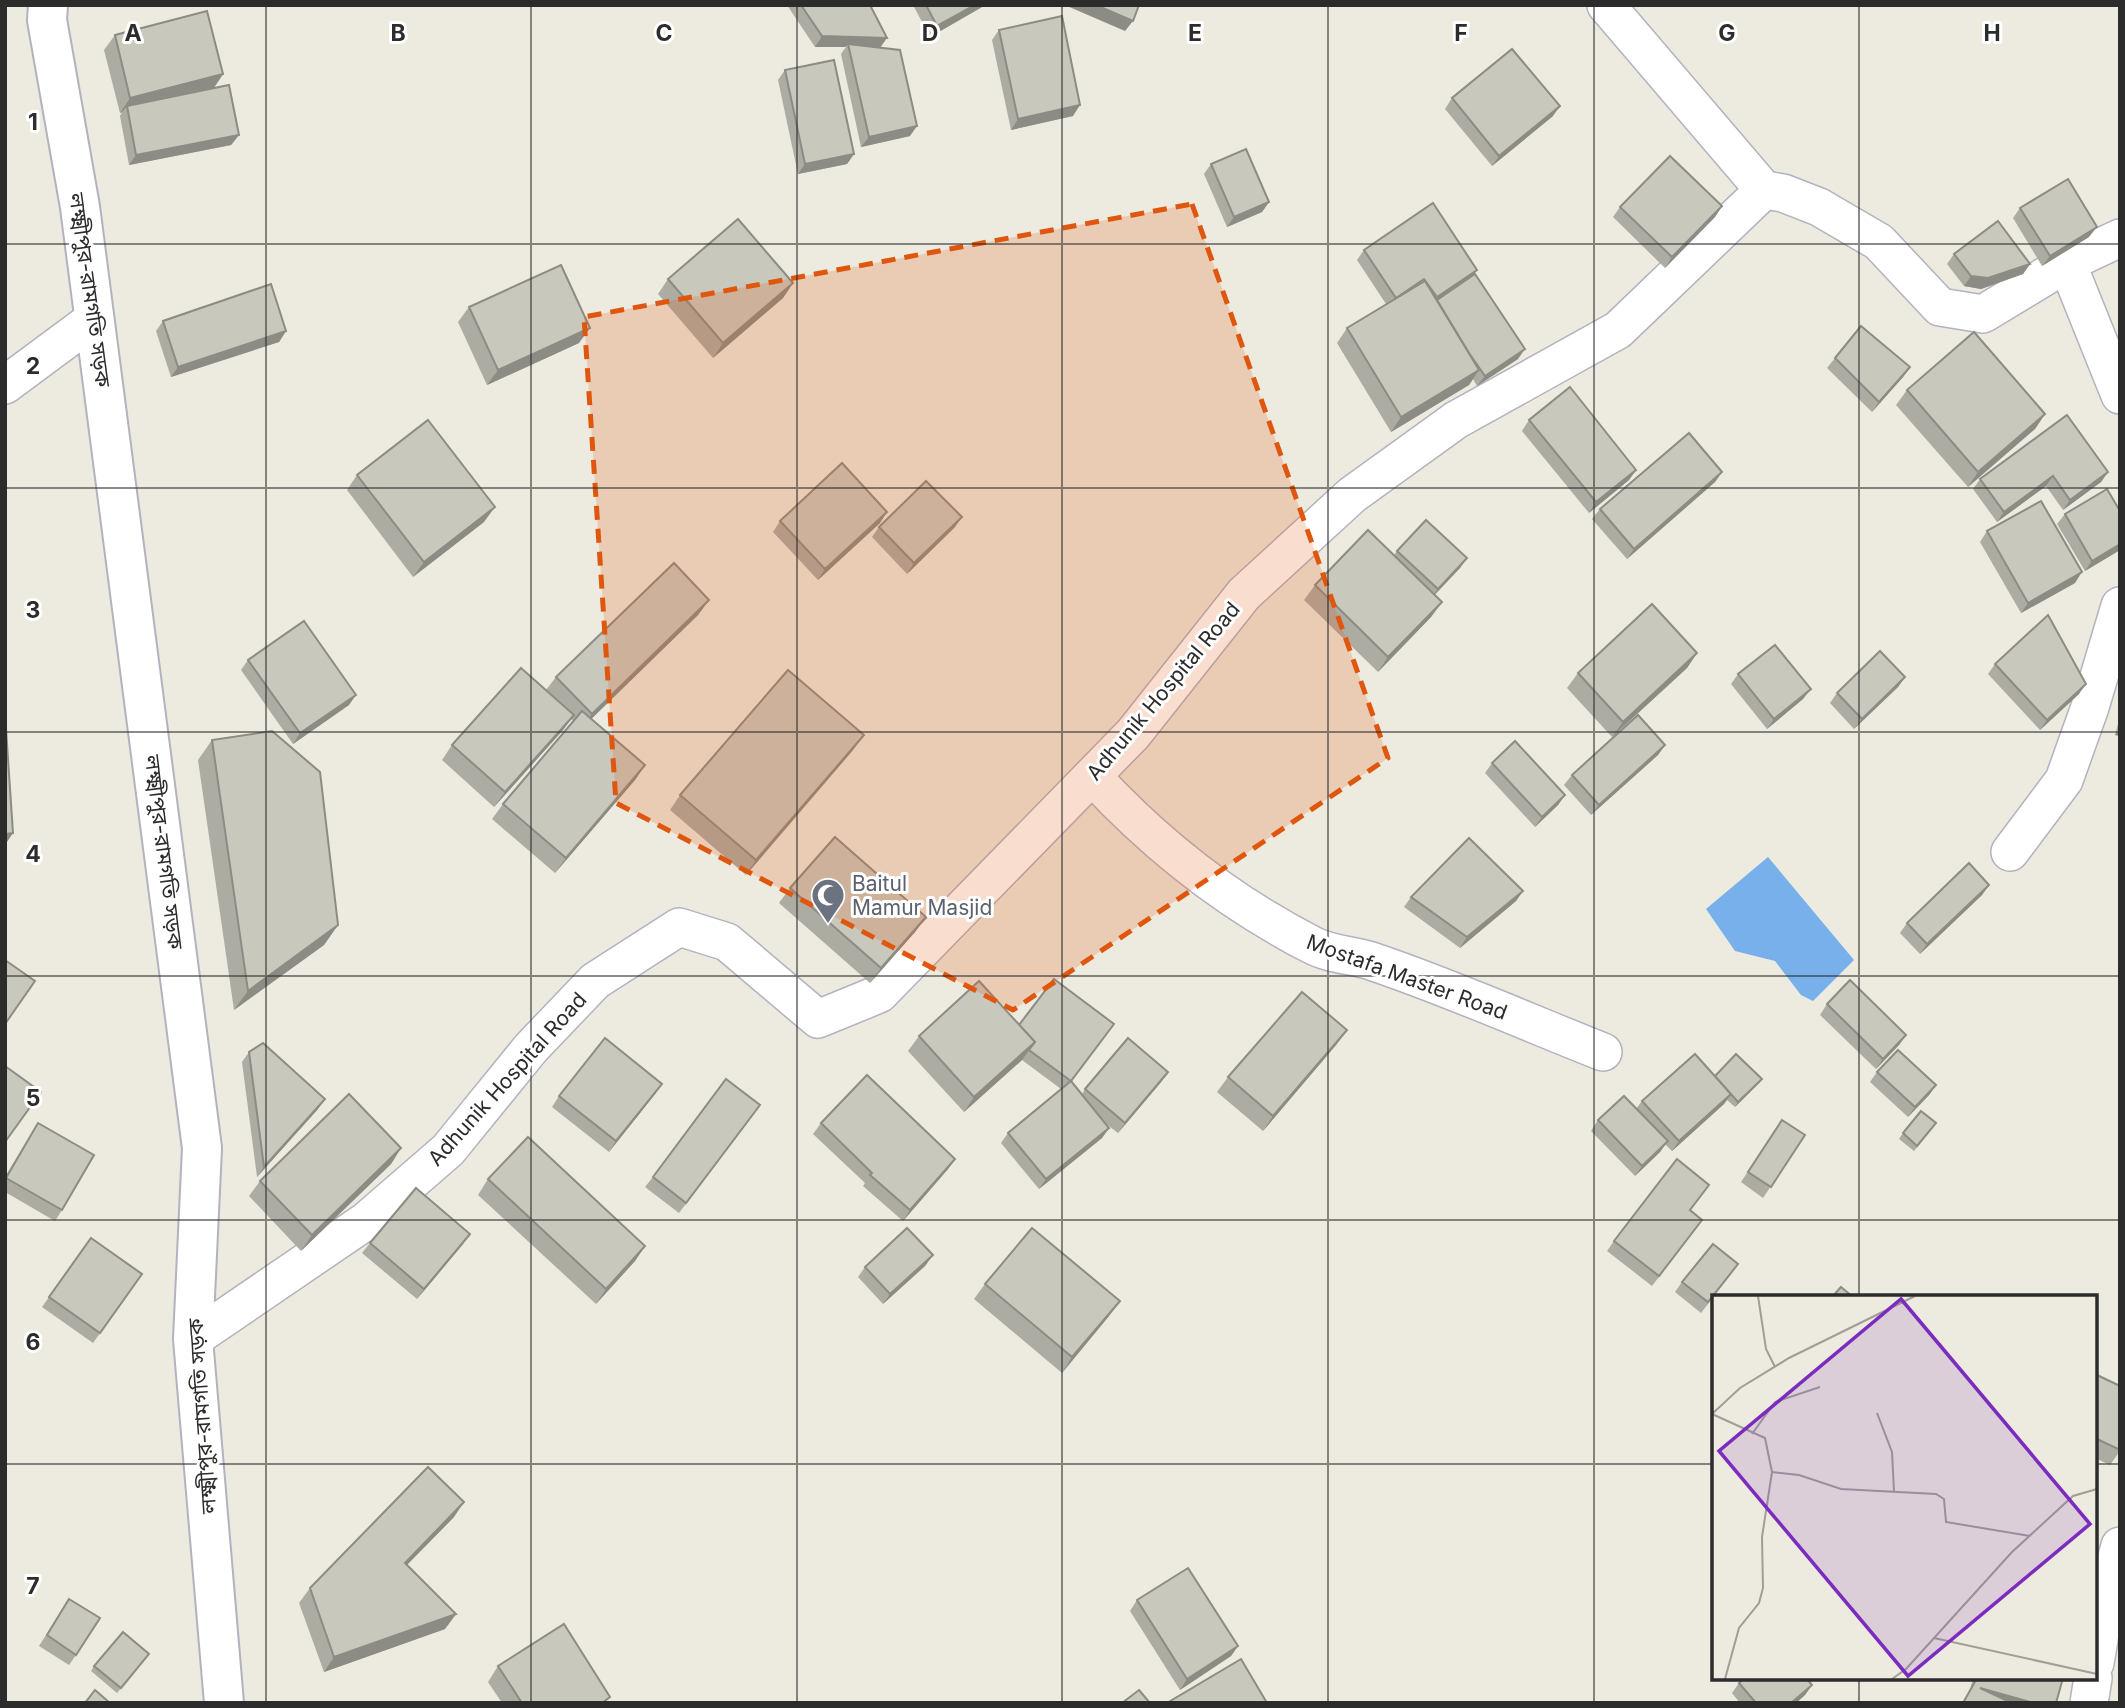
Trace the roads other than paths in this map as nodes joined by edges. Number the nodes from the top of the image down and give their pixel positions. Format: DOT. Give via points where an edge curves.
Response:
graph roads {
  1 [pos="48,5"];
  2 [pos="1606,5"];
  3 [pos="1764,190"];
  4 [pos="2120,238"];
  5 [pos="2067,263"];
  6 [pos="94,319"];
  7 [pos="5,385"];
  8 [pos="2120,395"];
  9 [pos="2120,606"];
  10 [pos="1093,777"];
  11 [pos="2010,852"];
  12 [pos="1603,1052"];
  13 [pos="193,1339"];
  14 [pos="2120,1546"];
  15 [pos="2097,1651"];
  16 [pos="2093,1680"];
  17 [pos="224,1703"];
  18 [pos="2089,1703"];
  1 -- 6 [label="main road, লক্ষ্মীপুর-রামগতি সড়ক"];
  2 -- 3 [label="street"];
  3 -- 5 [label="street" via="1819,207 1879,242 1940,307 1983,314"];
  3 -- 10 [label="street, Adhunik Hospital Road" via="1618,330 1456,420 1352,495 1244,594"];
  4 -- 5 [label="street"];
  5 -- 8 [label="street"];
  6 -- 7 [label="street"];
  6 -- 13 [label="main road, লক্ষ্মীপুর-রামগতি সড়ক" via="202,1149"];
  9 -- 11 [label="street" via="2064,780"];
  10 -- 12 [label="street, Mostafa Master Road" via="1192,867 1247,908 1316,947 1373,962"];
  10 -- 13 [label="street, Adhunik Hospital Road" via="879,994 818,1018 727,942 679,927 595,981 531,1048 448,1150 366,1221"];
  13 -- 17 [label="main road, লক্ষ্মীপুর-রামগতি সড়ক"];
  14 -- 15 [label="street"];
  16 -- 18 [label="street"];
}
